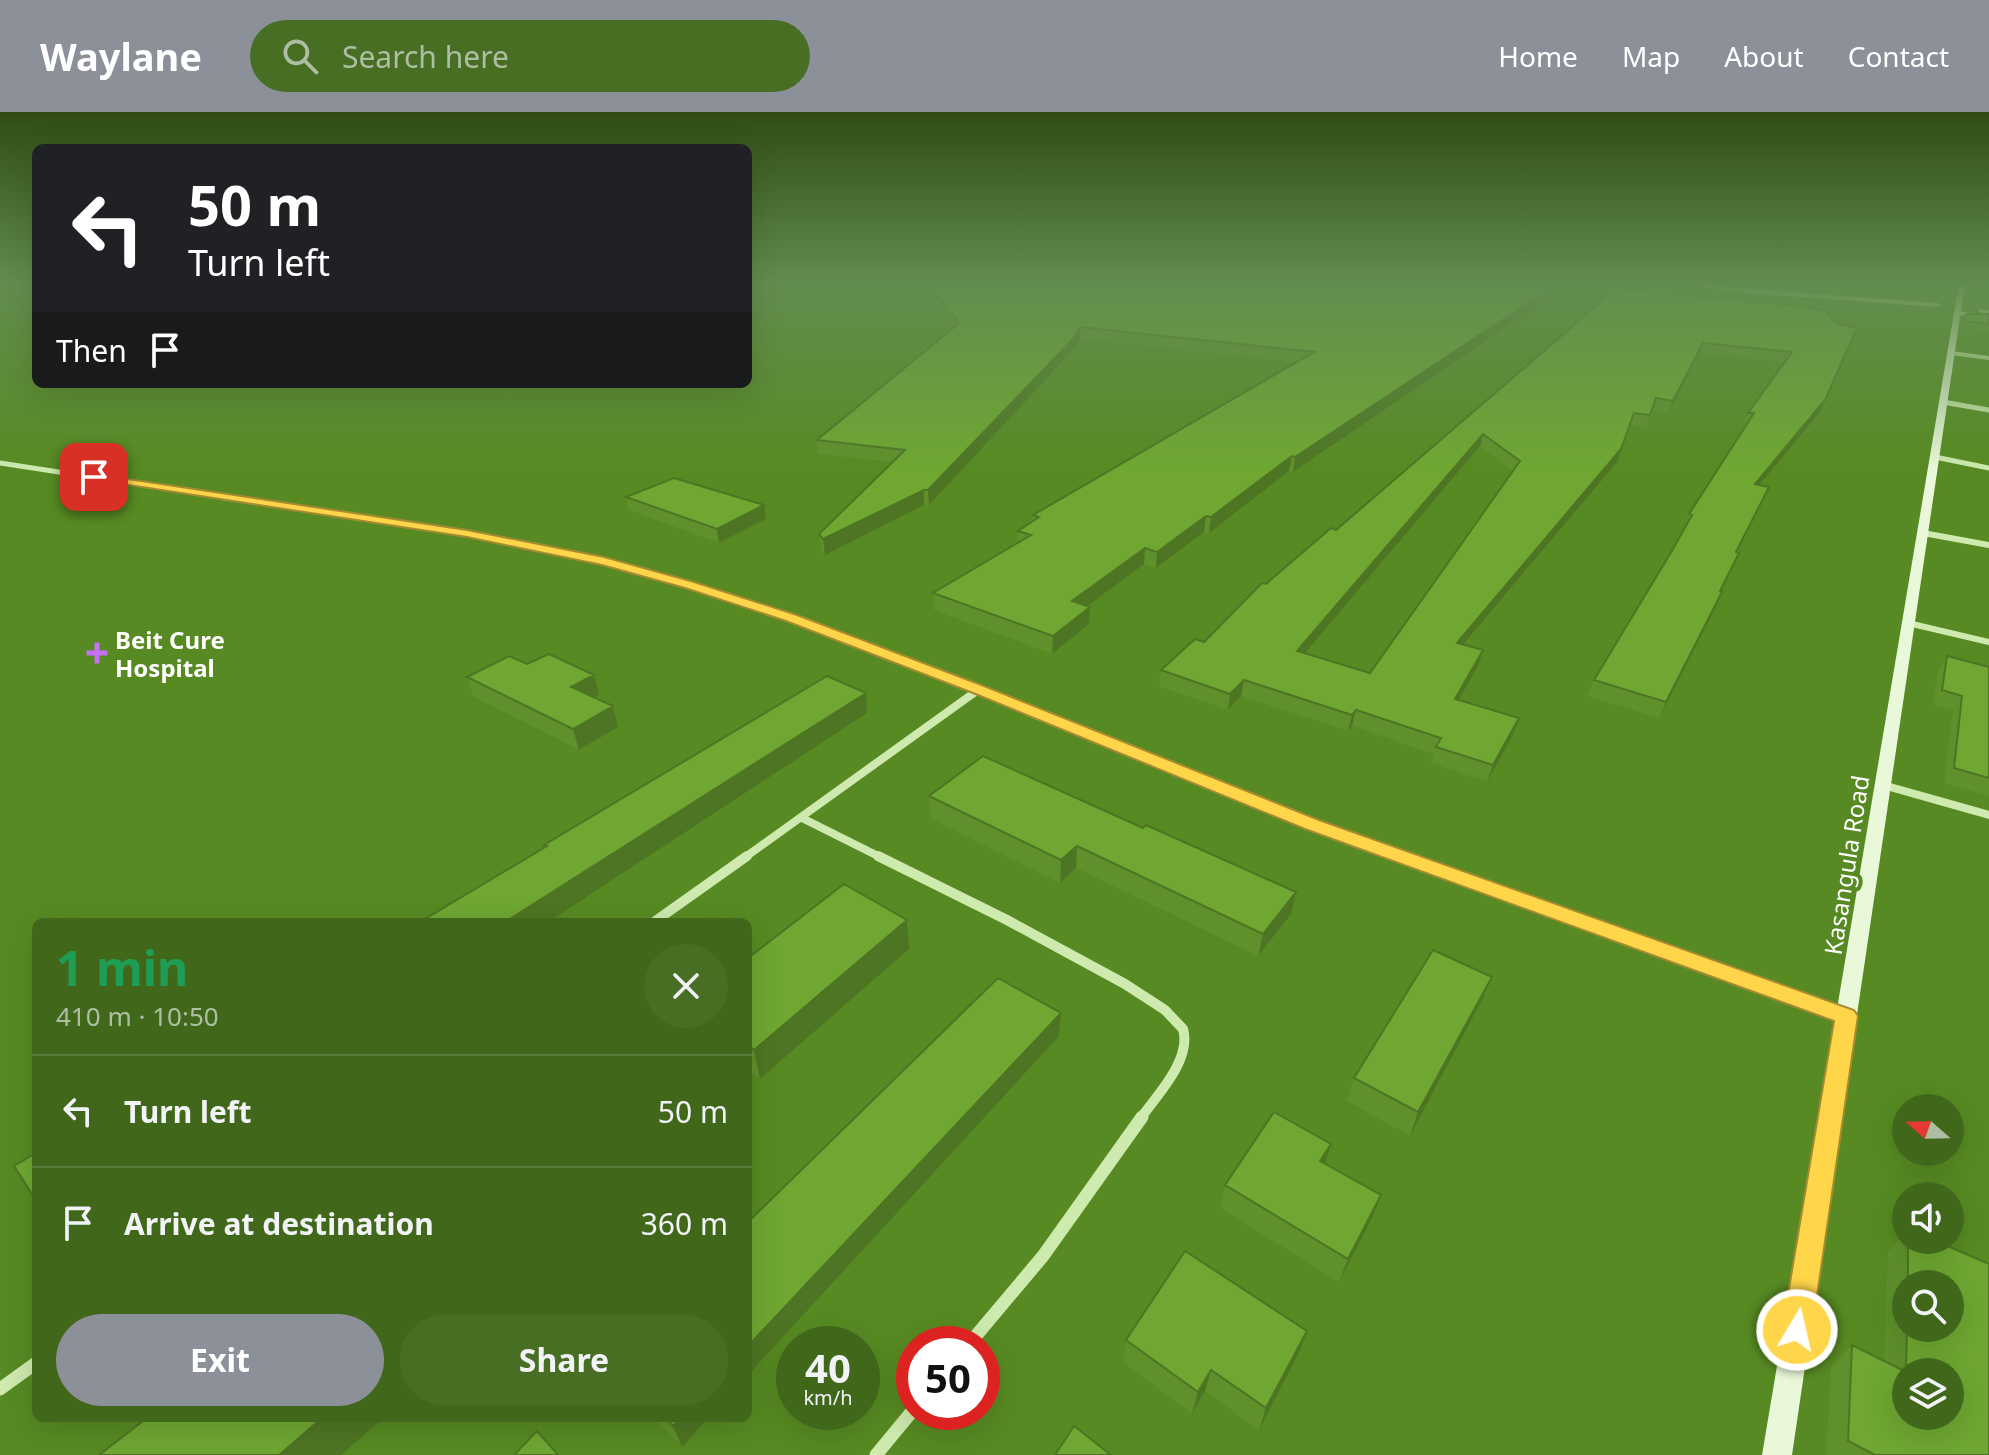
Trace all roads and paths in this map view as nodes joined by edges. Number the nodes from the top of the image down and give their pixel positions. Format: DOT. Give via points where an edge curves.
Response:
graph roads {
  1 [pos="1952,346"];
  2 [pos="1951,353"];
  3 [pos="1989,358"];
  4 [pos="1943,402"];
  5 [pos="1989,410"];
  6 [pos="1935,457"];
  7 [pos="0,463"];
  8 [pos="1989,468"];
  9 [pos="1923,533"];
  10 [pos="1989,545"];
  11 [pos="1908,623"];
  12 [pos="1989,642"];
  13 [pos="978,690"];
  14 [pos="1883,785"];
  15 [pos="1989,815"];
  16 [pos="802,818"];
  17 [pos="660,918"];
  18 [pos="1846,1016"];
  19 [pos="984,1326"];
  20 [pos="32,1366"];
  21 [pos="0,1389"];
  22 [pos="897,1430"];
  23 [pos="876,1455"];
  24 [pos="1777,1455"];
  1 -- 2 [label="main road, Kasangula Road"];
  2 -- 3 [label="street"];
  2 -- 4 [label="main road, Kasangula Road"];
  4 -- 5 [label="street"];
  4 -- 6 [label="main road, Kasangula Road"];
  6 -- 8 [label="street"];
  6 -- 9 [label="main road, Kasangula Road"];
  7 -- 13 [label="street" via="467,534 604,561 792,618"];
  9 -- 10 [label="street"];
  9 -- 11 [label="main road, Kasangula Road"];
  11 -- 12 [label="street"];
  11 -- 14 [label="main road, Kasangula Road"];
  13 -- 16 [label="street"];
  13 -- 18 [label="street" via="1312,824"];
  14 -- 15 [label="street"];
  14 -- 18 [label="main road, Kasangula Road"];
  16 -- 17 [label="street"];
  16 -- 19 [label="street" via="1057,947 1162,1005 1183,1028 1186,1045 1172,1074 1043,1256"];
  18 -- 24 [label="main road, Kasangula Road"];
  20 -- 21 [label="street"];
  22 -- 23 [label="street"];
}
